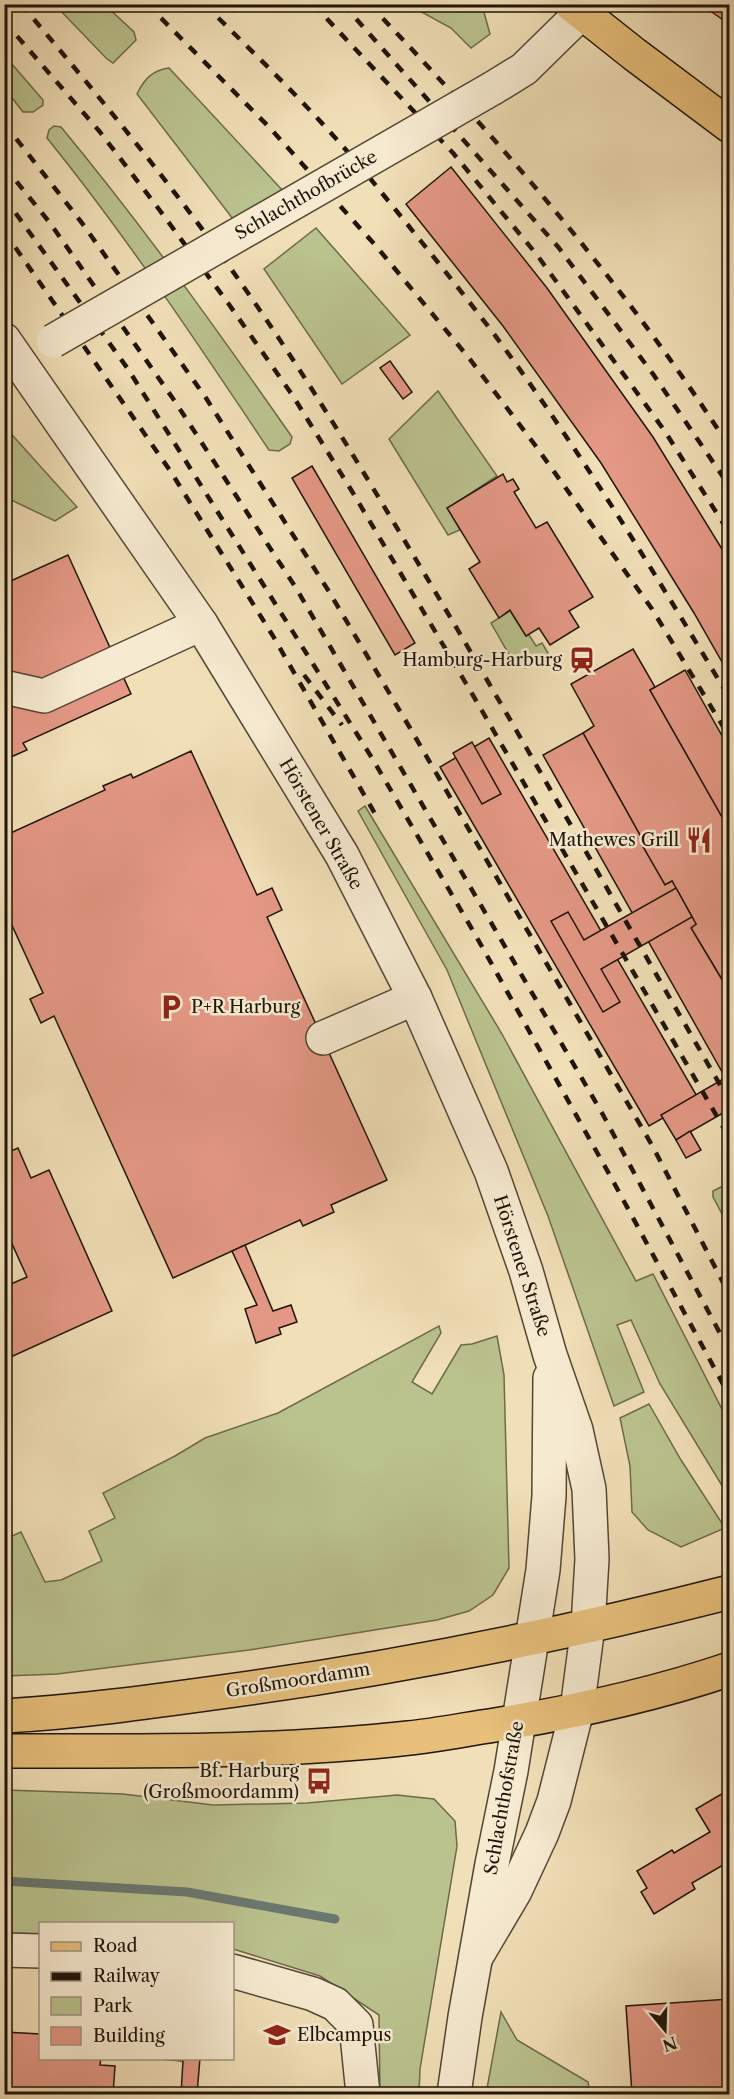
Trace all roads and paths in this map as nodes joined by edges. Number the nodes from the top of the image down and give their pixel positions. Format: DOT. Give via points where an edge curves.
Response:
graph roads {
  1 [pos="576,9"];
  2 [pos="729,126"];
  3 [pos="9,356"];
  4 [pos="201,624"];
  5 [pos="4,687"];
  6 [pos="415,998"];
  7 [pos="323,1038"];
  8 [pos="550,1354"];
  9 [pos="729,1592"];
  10 [pos="588,1626"];
  11 [pos="532,1639"];
  12 [pos="729,1669"];
  13 [pos="578,1710"];
  14 [pos="4,1716"];
  15 [pos="518,1721"];
  16 [pos="4,1751"];
  17 [pos="4,1950"];
  18 [pos="39,1951"];
  19 [pos="476,1957"];
  20 [pos="234,1972"];
  21 [pos="363,2094"];
  22 [pos="454,2094"];
  1 -- 2 [label="main road"];
  1 -- 3 [label="street, Schlachthofbrücke, bridge" via="524,69 53,341"];
  3 -- 4 [label="street, Hörstener Straße"];
  4 -- 5 [label="street" via="44,696"];
  4 -- 6 [label="street, Hörstener Straße" via="342,855"];
  6 -- 7 [label="street"];
  6 -- 8 [label="street, Hörstener Straße" via="491,1171"];
  8 -- 10 [label="street, Hörstener Straße" via="576,1430 588,1489 592,1558"];
  8 -- 11 [label="street, Hörstener Straße" via="549,1496"];
  9 -- 10 [label="main road, Großmoordamm"];
  10 -- 11 [label="main road, Großmoordamm"];
  10 -- 13 [label="street, Schlachthofstraße"];
  11 -- 14 [label="main road, Großmoordamm" via="307,1681 138,1704"];
  11 -- 15 [label="street, Schlachthofstraße"];
  12 -- 13 [label="main road" via="655,1693"];
  13 -- 15 [label="main road"];
  13 -- 19 [label="street, Schlachthofstraße" via="542,1833"];
  15 -- 16 [label="main road" via="353,1743"];
  15 -- 19 [label="street, Schlachthofstraße"];
  17 -- 18 [label="street"];
  19 -- 22 [label="street, Schlachthofstraße"];
  20 -- 21 [label="street" via="335,2004 356,2025"];
}
